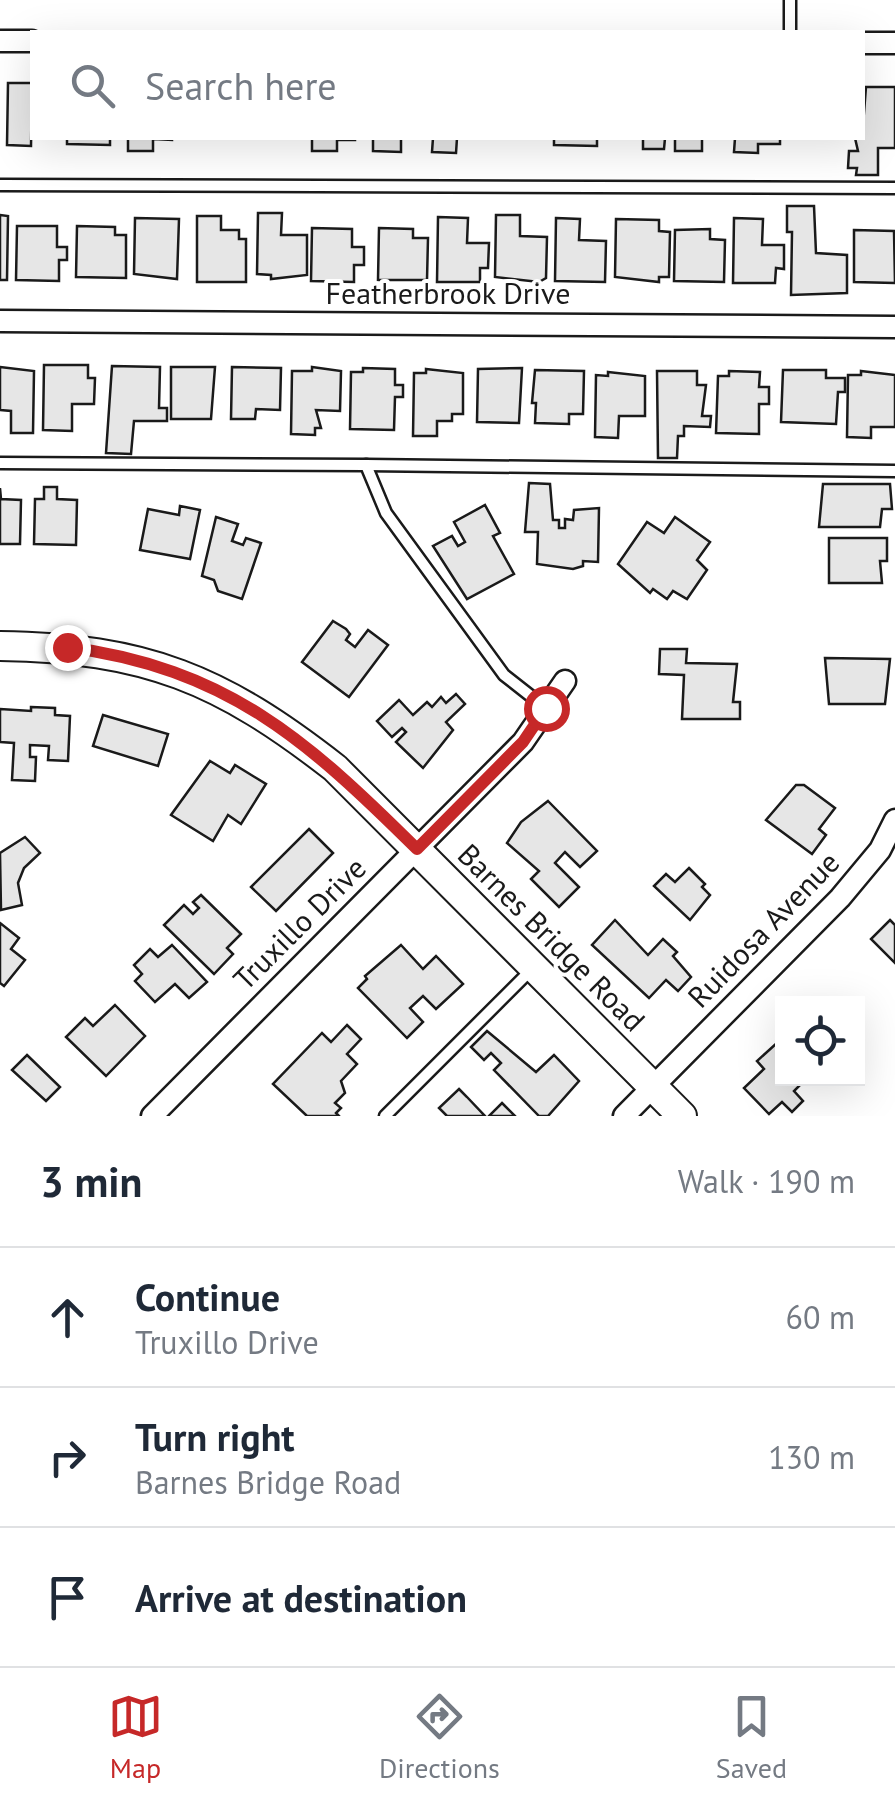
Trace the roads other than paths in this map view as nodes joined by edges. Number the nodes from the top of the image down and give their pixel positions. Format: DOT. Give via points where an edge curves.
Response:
graph roads {
  1 [pos="790,0"];
  2 [pos="790,30"];
  3 [pos="0,40"];
  4 [pos="30,41"];
  5 [pos="865,42"];
  6 [pos="895,42"];
  7 [pos="0,185"];
  8 [pos="895,188"];
  9 [pos="0,321"];
  10 [pos="895,326"];
  11 [pos="0,464"];
  12 [pos="366,465"];
  13 [pos="895,471"];
  14 [pos="0,646"];
  15 [pos="565,680"];
  16 [pos="546,708"];
  17 [pos="895,820"];
  18 [pos="417,849"];
  19 [pos="534,968"];
  20 [pos="654,1086"];
  21 [pos="152,1116"];
  22 [pos="386,1116"];
  23 [pos="624,1116"];
  24 [pos="682,1116"];
  1 -- 2 [label="lane"];
  3 -- 4 [label="street"];
  5 -- 6 [label="street"];
  7 -- 8 [label="lane"];
  9 -- 10 [label="street, Featherbrook Drive"];
  11 -- 12 [label="lane"];
  12 -- 13 [label="lane"];
  12 -- 16 [label="lane" via="386,513 504,675"];
  14 -- 18 [label="street, Barnes Bridge Road" via="120,654 223,692 335,768"];
  15 -- 16 [label="street, Truxillo Drive"];
  16 -- 18 [label="street, Truxillo Drive" via="523,742"];
  17 -- 20 [label="street, Ruidosa Avenue" via="880,850 840,898"];
  18 -- 19 [label="street, Barnes Bridge Road"];
  18 -- 21 [label="street, Truxillo Drive"];
  19 -- 20 [label="street, Barnes Bridge Road"];
  19 -- 22 [label="lane"];
  20 -- 23 [label="street, Ruidosa Avenue"];
  20 -- 24 [label="street, Barnes Bridge Road"];
}
